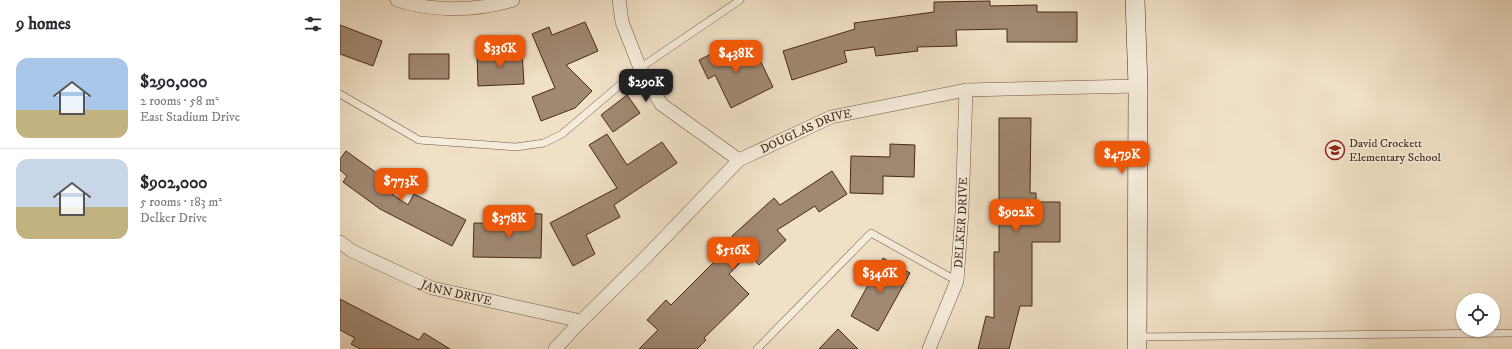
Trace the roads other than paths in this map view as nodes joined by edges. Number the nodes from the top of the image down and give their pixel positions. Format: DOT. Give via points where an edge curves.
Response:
graph roads {
  1 [pos="396,0"];
  2 [pos="513,0"];
  3 [pos="619,0"];
  4 [pos="740,0"];
  5 [pos="1135,0"];
  6 [pos="640,68"];
  7 [pos="1138,86"];
  8 [pos="966,90"];
  9 [pos="340,94"];
  10 [pos="739,160"];
  11 [pos="340,242"];
  12 [pos="957,281"];
  13 [pos="581,321"];
  14 [pos="1512,333"];
  15 [pos="1137,343"];
  16 [pos="555,349"];
  17 [pos="757,349"];
  18 [pos="929,349"];
  1 -- 2 [label="street" via="455,9 498,5"];
  3 -- 6 [label="street" via="622,22"];
  4 -- 6 [label="lane"];
  5 -- 7 [label="main road"];
  6 -- 9 [label="lane" via="562,134 544,143 516,146 419,140"];
  6 -- 10 [label="street" via="661,104"];
  7 -- 8 [label="street, DOUGLAS DRIVE"];
  7 -- 15 [label="main road"];
  8 -- 10 [label="street, DOUGLAS DRIVE" via="832,117"];
  8 -- 12 [label="street, DELKER DRIVE"];
  10 -- 13 [label="street, DOUGLAS DRIVE"];
  11 -- 13 [label="street, JANN DRIVE" via="352,251 432,288"];
  12 -- 17 [label="lane" via="871,233"];
  12 -- 18 [label="street, DELKER DRIVE"];
  13 -- 16 [label="street, DOUGLAS DRIVE"];
  14 -- 15 [label="lane"];
}
